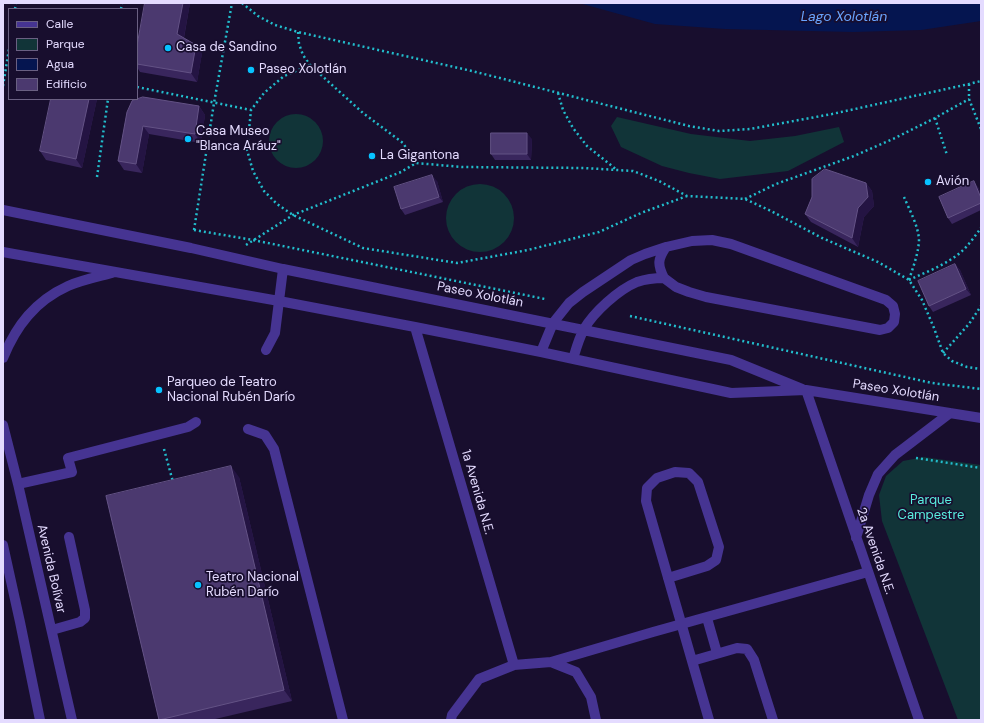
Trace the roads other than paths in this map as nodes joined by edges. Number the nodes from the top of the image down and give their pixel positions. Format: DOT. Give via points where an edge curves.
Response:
graph roads {
  1 [pos="3,210"];
  2 [pos="666,247"];
  3 [pos="3,252"];
  4 [pos="283,269"];
  5 [pos="115,273"];
  6 [pos="664,278"];
  7 [pos="279,301"];
  8 [pos="553,323"];
  9 [pos="415,327"];
  10 [pos="583,330"];
  11 [pos="266,350"];
  12 [pos="541,352"];
  13 [pos="3,358"];
  14 [pos="573,359"];
  15 [pos="806,390"];
  16 [pos="950,413"];
  17 [pos="981,418"];
  18 [pos="196,422"];
  19 [pos="3,425"];
  20 [pos="248,429"];
  21 [pos="18,484"];
  22 [pos="69,536"];
  23 [pos="856,538"];
  24 [pos="3,545"];
  25 [pos="868,572"];
  26 [pos="668,578"];
  27 [pos="706,618"];
  28 [pos="681,624"];
  29 [pos="52,630"];
  30 [pos="717,653"];
  31 [pos="692,661"];
  32 [pos="551,662"];
  33 [pos="514,665"];
  34 [pos="40,720"];
  35 [pos="72,720"];
  36 [pos="343,720"];
  37 [pos="451,720"];
  38 [pos="596,720"];
  39 [pos="709,720"];
  40 [pos="773,720"];
  41 [pos="919,720"];
  1 -- 4 [label="street, Paseo Xolotlán"];
  2 -- 6 [label="street" via="659,263"];
  2 -- 6 [label="street" via="692,241 712,240 731,244 886,300 893,306 894,322 888,328 880,330 713,298 676,287"];
  2 -- 8 [label="street" via="631,260 583,292 569,303"];
  3 -- 5 [label="street, Paseo Xolotlán"];
  4 -- 7 [label="street"];
  4 -- 8 [label="street, Paseo Xolotlán"];
  5 -- 7 [label="street, Paseo Xolotlán"];
  5 -- 13 [label="street" via="67,286 35,307 15,332"];
  6 -- 10 [label="street" via="650,278 623,290 599,310"];
  7 -- 9 [label="street, Paseo Xolotlán"];
  7 -- 11 [label="street" via="275,333"];
  8 -- 10 [label="street, Paseo Xolotlán"];
  8 -- 12 [label="street"];
  9 -- 12 [label="street, Paseo Xolotlán"];
  9 -- 33 [label="street, 1a Avenida N.E."];
  10 -- 14 [label="street"];
  10 -- 15 [label="street, Paseo Xolotlán" via="731,360"];
  12 -- 14 [label="street, Paseo Xolotlán"];
  14 -- 15 [label="street, Paseo Xolotlán" via="731,393"];
  15 -- 16 [label="street, Paseo Xolotlán"];
  15 -- 23 [label="street, 2a Avenida N.E."];
  16 -- 17 [label="street, Paseo Xolotlán"];
  16 -- 23 [label="street" via="895,455 878,474"];
  18 -- 21 [label="street" via="188,427 68,458 72,472"];
  19 -- 21 [label="street, Avenida Bolívar"];
  20 -- 36 [label="street" via="265,435 274,449"];
  21 -- 29 [label="street, Avenida Bolívar"];
  22 -- 29 [label="street" via="85,618 80,622"];
  23 -- 25 [label="street, 2a Avenida N.E."];
  24 -- 34 [label="street"];
  25 -- 27 [label="street"];
  25 -- 41 [label="street, 2a Avenida N.E."];
  26 -- 26 [label="street" via="646,501 646,488 657,478 675,472 689,473 698,482 719,547 716,560 707,566"];
  26 -- 28 [label="street"];
  27 -- 28 [label="street"];
  27 -- 30 [label="street"];
  28 -- 31 [label="street"];
  28 -- 32 [label="street"];
  29 -- 35 [label="street, Avenida Bolívar"];
  30 -- 31 [label="street"];
  30 -- 40 [label="street" via="736,648 747,650 754,660"];
  31 -- 39 [label="street"];
  32 -- 33 [label="street"];
  32 -- 38 [label="street" via="576,672 591,697"];
  33 -- 37 [label="street" via="479,679"];
}
